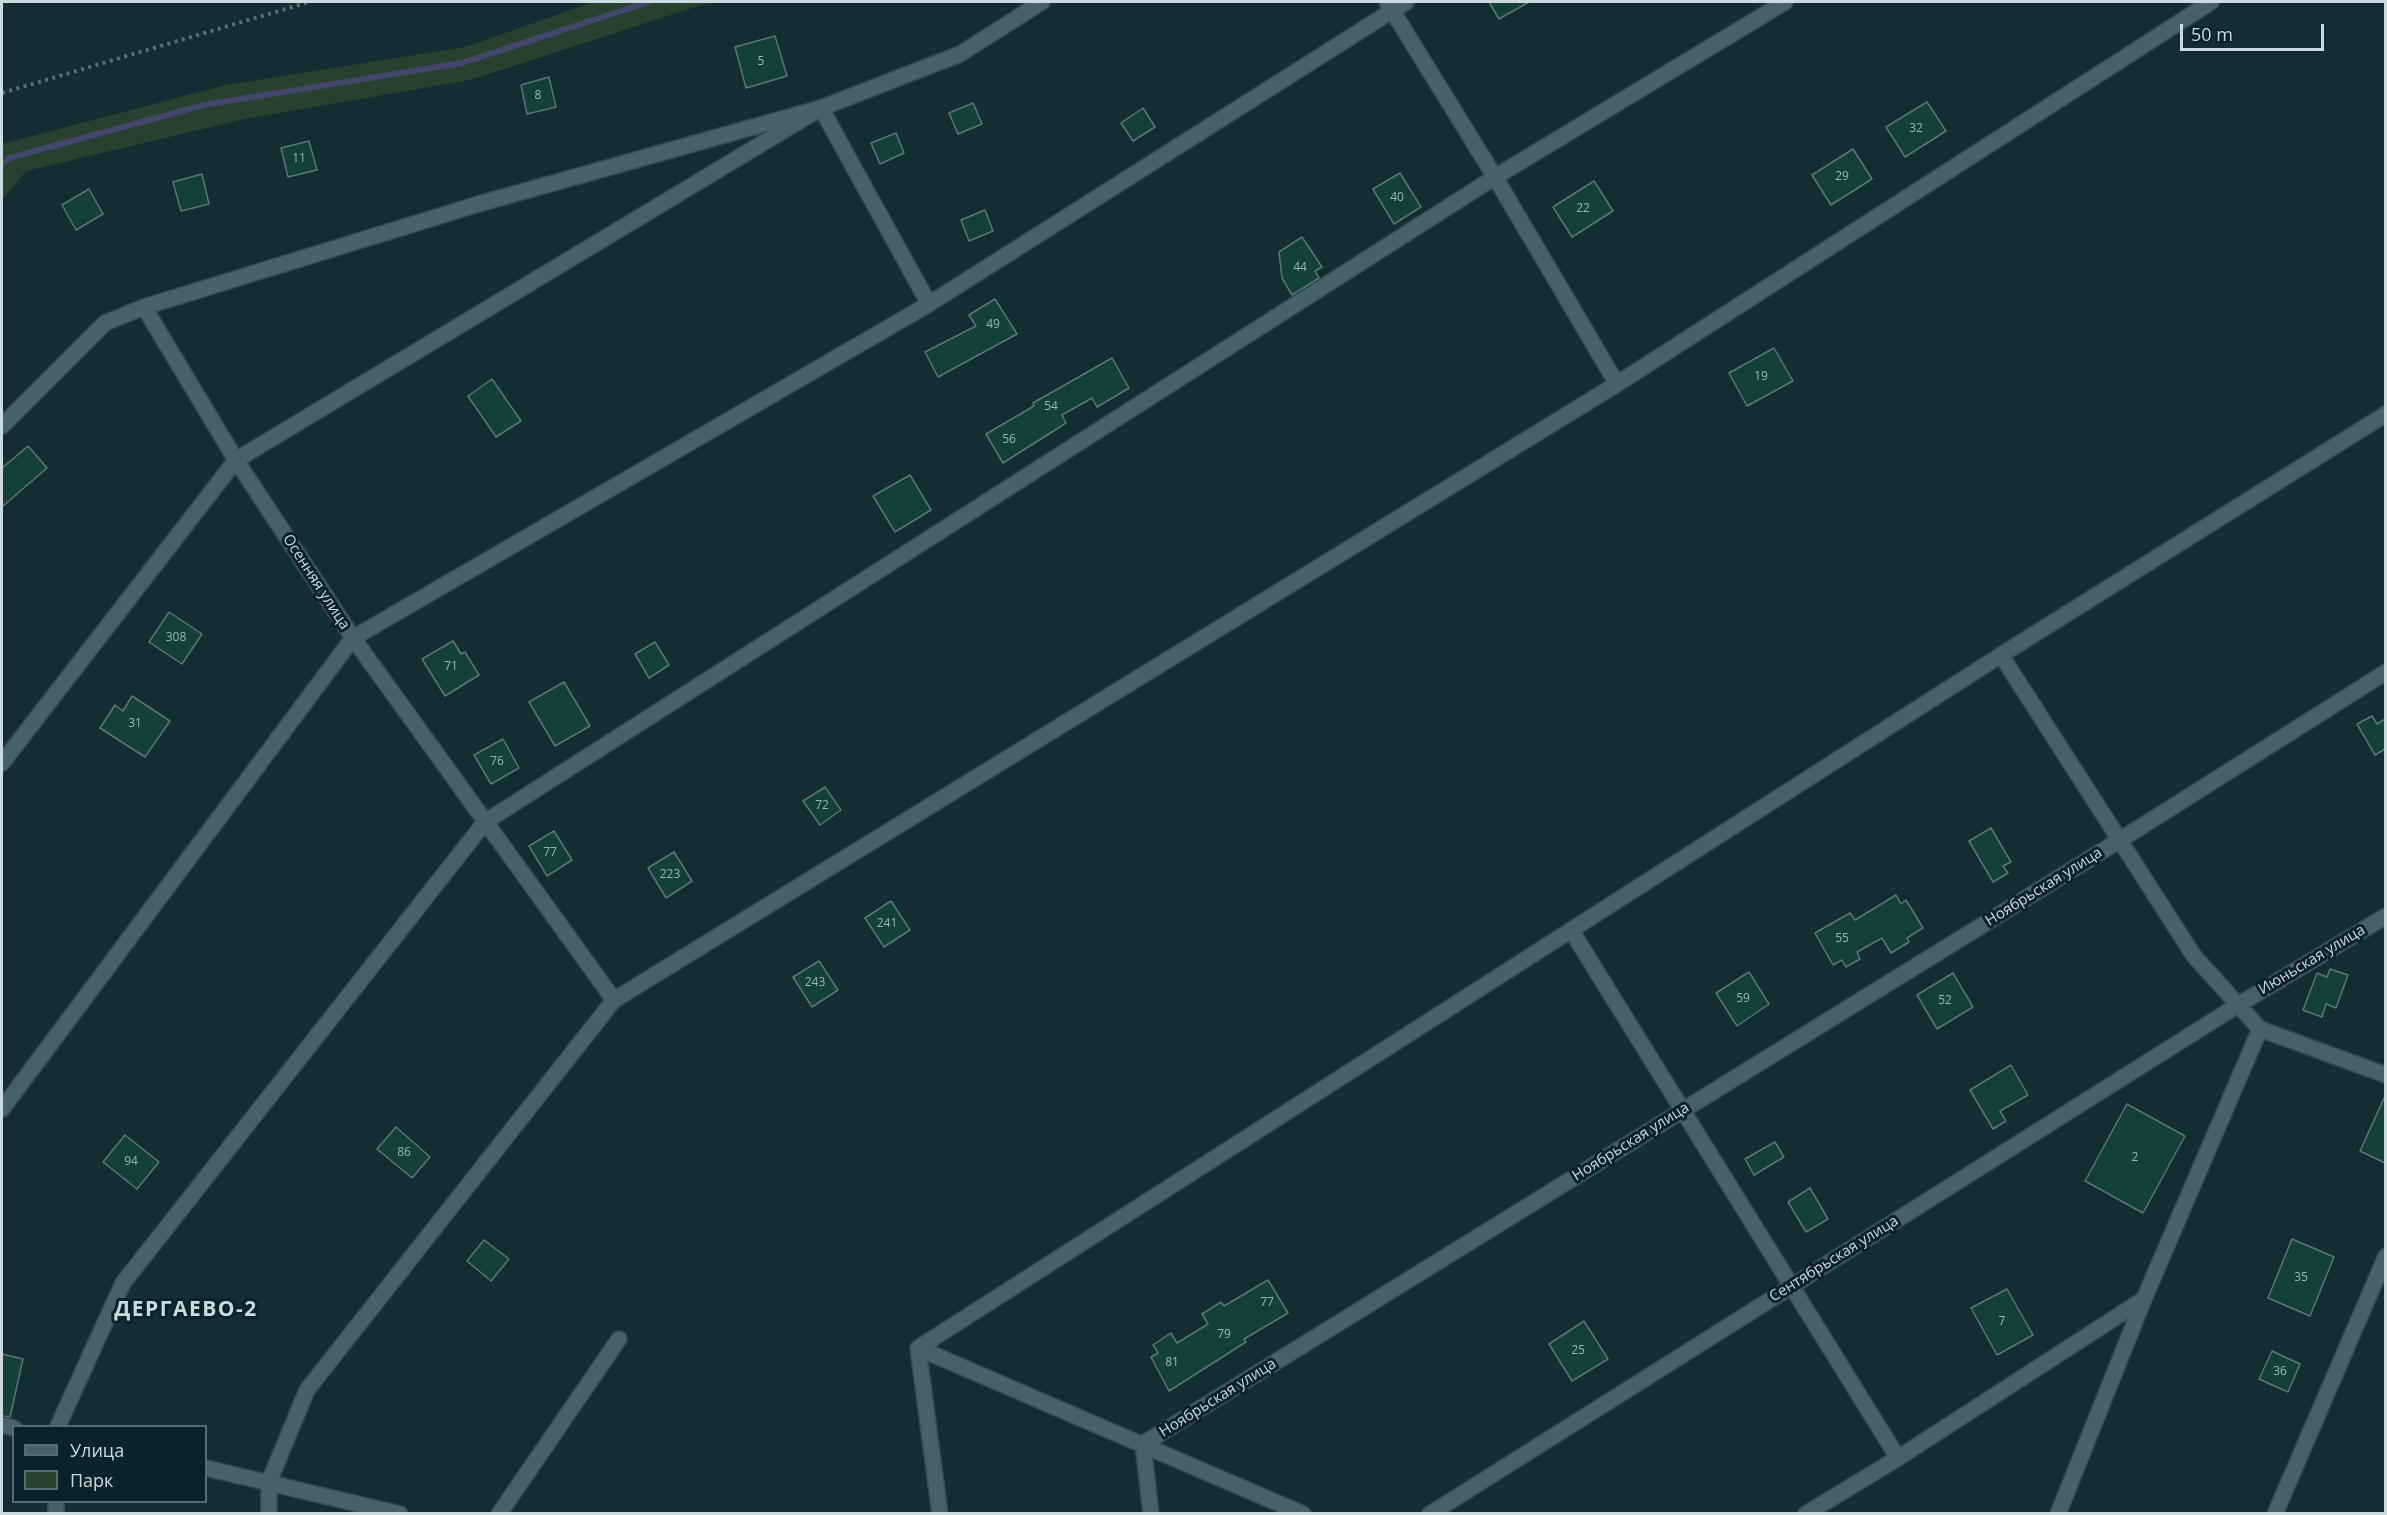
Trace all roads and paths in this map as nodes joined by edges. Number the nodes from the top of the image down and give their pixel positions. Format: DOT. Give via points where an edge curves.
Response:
graph roads {
  1 [pos="309,2"];
  2 [pos="1042,2"];
  3 [pos="1406,2"];
  4 [pos="1785,2"];
  5 [pos="2211,2"];
  6 [pos="1390,6"];
  7 [pos="2,93"];
  8 [pos="820,108"];
  9 [pos="1495,177"];
  10 [pos="929,304"];
  11 [pos="144,307"];
  12 [pos="1617,384"];
  13 [pos="2385,414"];
  14 [pos="2,426"];
  15 [pos="236,460"];
  16 [pos="353,638"];
  17 [pos="2001,655"];
  18 [pos="2385,672"];
  19 [pos="2,763"];
  20 [pos="485,822"];
  21 [pos="2120,840"];
  22 [pos="2385,916"];
  23 [pos="1571,930"];
  24 [pos="614,1000"];
  25 [pos="2238,1005"];
  26 [pos="2260,1029"];
  27 [pos="2385,1075"];
  28 [pos="2,1109"];
  29 [pos="1682,1111"];
  30 [pos="2385,1256"];
  31 [pos="1791,1286"];
  32 [pos="2144,1299"];
  33 [pos="619,1339"];
  34 [pos="918,1348"];
  35 [pos="58,1425"];
  36 [pos="1143,1444"];
  37 [pos="1898,1458"];
  38 [pos="207,1468"];
  39 [pos="269,1482"];
  40 [pos="269,1514"];
  41 [pos="400,1514"];
  42 [pos="499,1514"];
  43 [pos="940,1514"];
  44 [pos="1151,1514"];
  45 [pos="1303,1514"];
  46 [pos="1430,1514"];
  47 [pos="1806,1514"];
  48 [pos="2058,1514"];
  49 [pos="2274,1514"];
  1 -- 7 [label="path"];
  2 -- 8 [label="street" via="960,54"];
  3 -- 6 [label="street"];
  4 -- 9 [label="street"];
  5 -- 12 [label="street"];
  6 -- 9 [label="street"];
  6 -- 10 [label="street"];
  8 -- 10 [label="street"];
  8 -- 11 [label="street" via="482,203"];
  8 -- 15 [label="street"];
  9 -- 12 [label="street"];
  9 -- 20 [label="street"];
  10 -- 16 [label="street"];
  11 -- 14 [label="street" via="105,323"];
  11 -- 15 [label="street, Осенняя улица"];
  12 -- 24 [label="street"];
  13 -- 17 [label="street"];
  15 -- 16 [label="street, Осенняя улица"];
  15 -- 19 [label="street"];
  16 -- 20 [label="street, Осенняя улица"];
  16 -- 28 [label="street"];
  17 -- 21 [label="street"];
  17 -- 23 [label="street"];
  18 -- 21 [label="street, Ноябрьская улица"];
  20 -- 24 [label="street, Осенняя улица"];
  20 -- 35 [label="street" via="123,1283"];
  21 -- 25 [label="street" via="2194,956"];
  21 -- 29 [label="street, Ноябрьская улица"];
  22 -- 25 [label="street, Июньская улица"];
  23 -- 29 [label="street"];
  23 -- 34 [label="street"];
  24 -- 39 [label="street" via="307,1390"];
  25 -- 26 [label="street"];
  25 -- 31 [label="street, Сентябрьская улица"];
  26 -- 27 [label="street"];
  26 -- 32 [label="street"];
  29 -- 31 [label="street"];
  29 -- 36 [label="street, Ноябрьская улица"];
  30 -- 49 [label="street"];
  31 -- 37 [label="street"];
  31 -- 46 [label="street, Сентябрьская улица"];
  32 -- 37 [label="street"];
  32 -- 48 [label="street"];
  33 -- 42 [label="street"];
  34 -- 36 [label="street"];
  34 -- 43 [label="street"];
  36 -- 44 [label="street"];
  36 -- 45 [label="street"];
  37 -- 47 [label="street"];
  38 -- 39 [label="street"];
  39 -- 40 [label="street"];
  39 -- 41 [label="street"];
}
